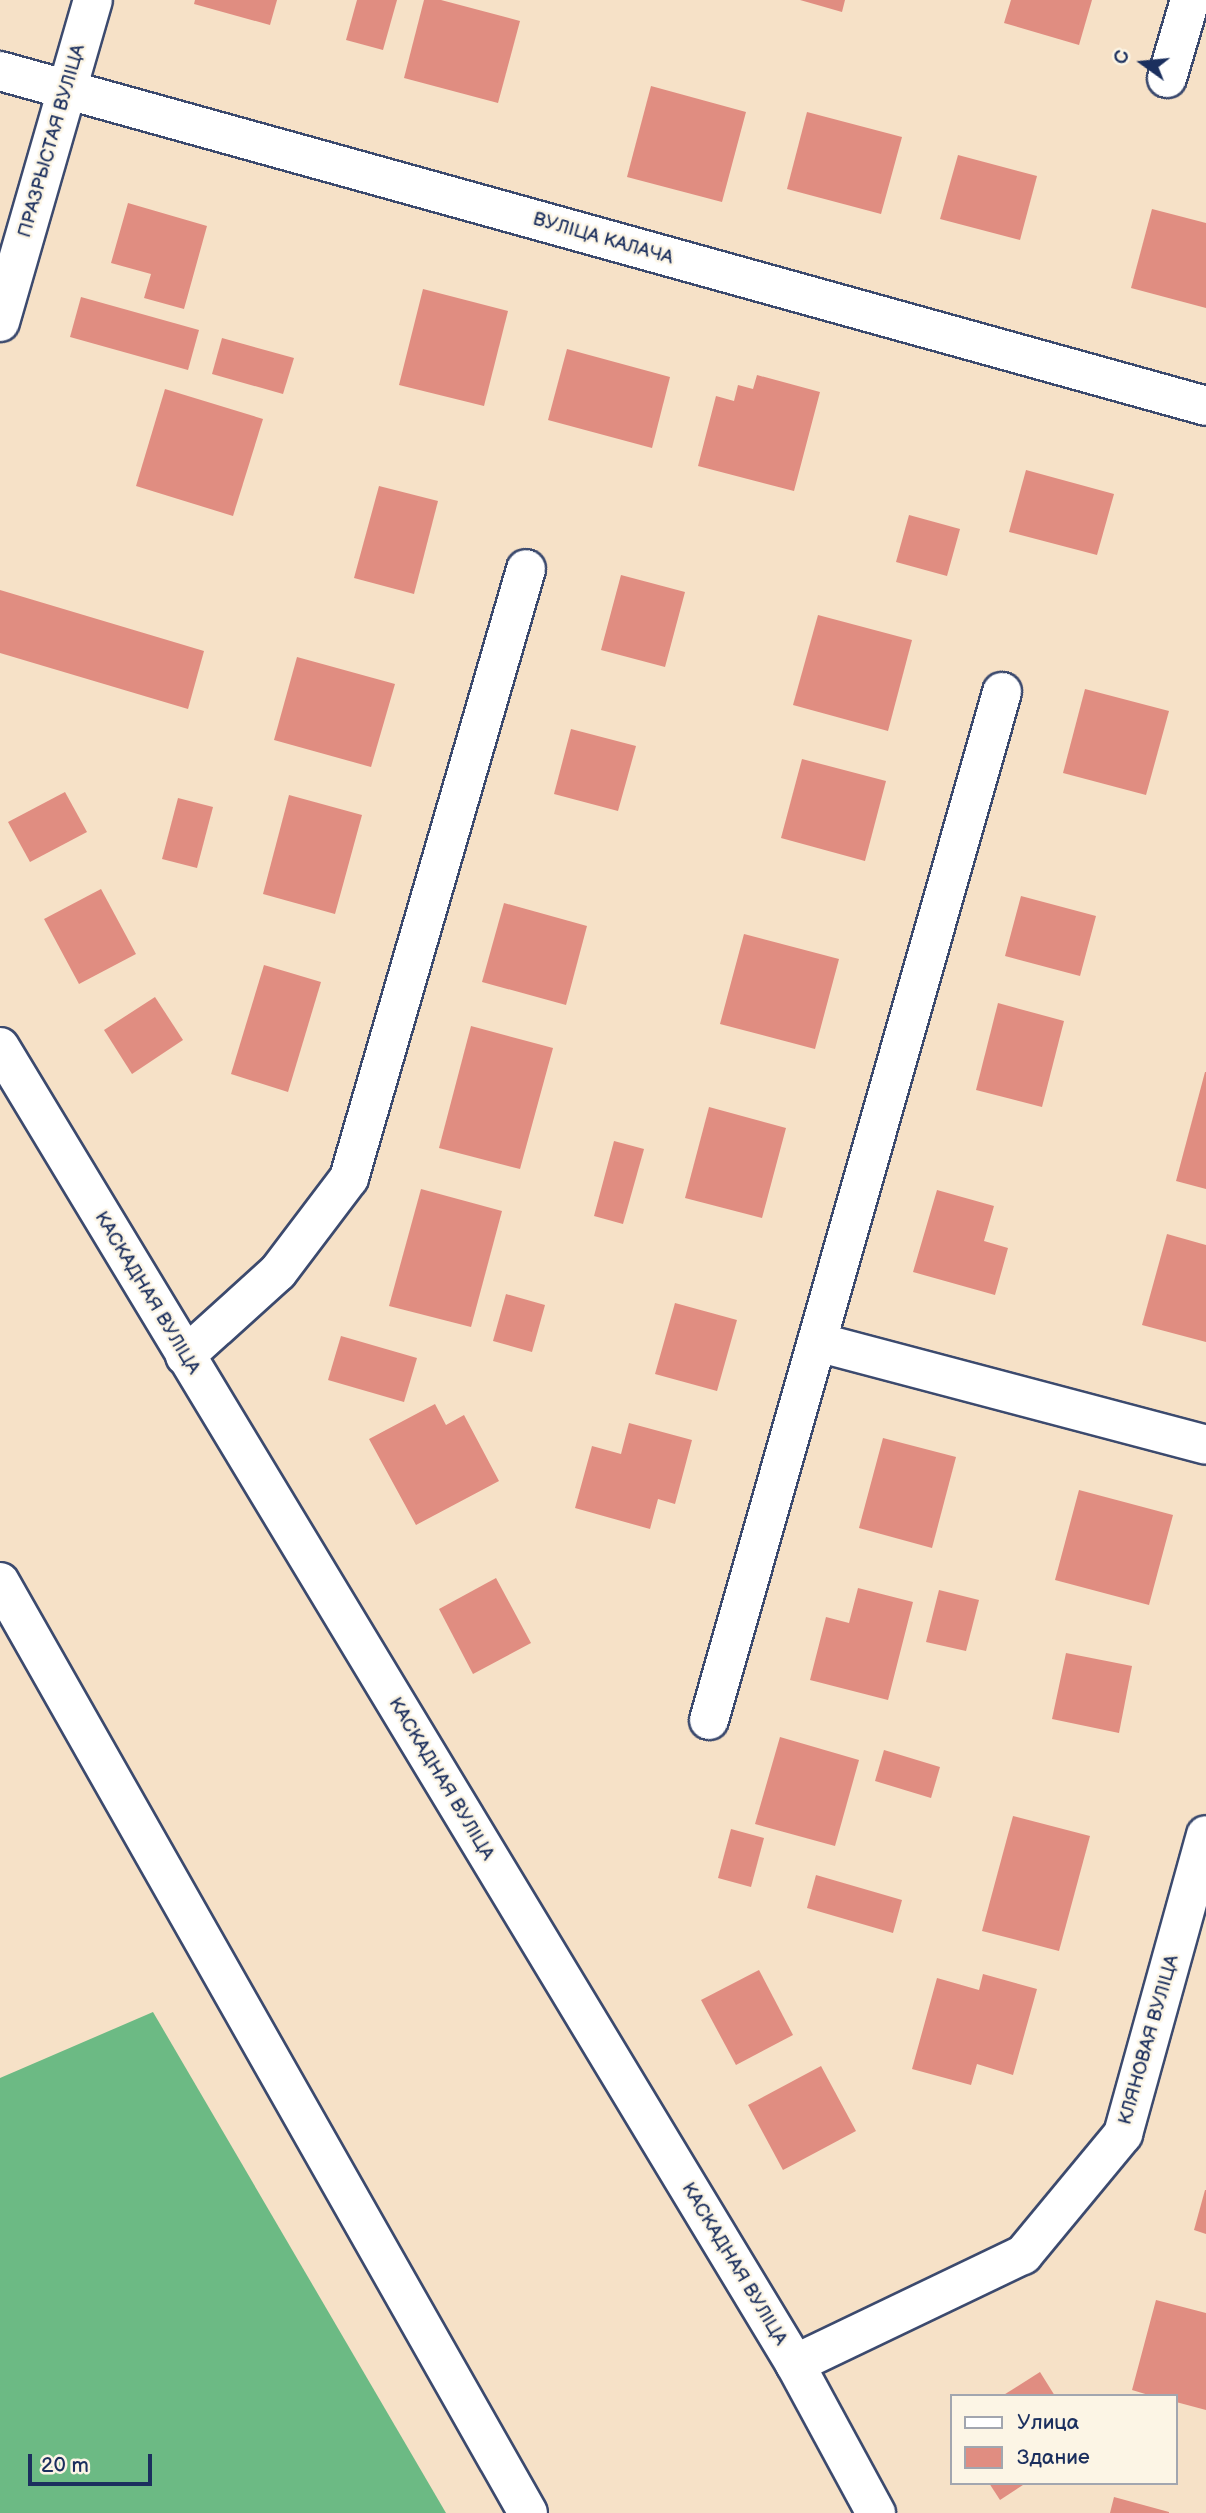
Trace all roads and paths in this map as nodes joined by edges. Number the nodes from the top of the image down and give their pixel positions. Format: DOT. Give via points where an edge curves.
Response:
graph roads {
  1 [pos="93,0"];
  2 [pos="1190,0"];
  3 [pos="0,71"];
  4 [pos="1167,78"];
  5 [pos="68,90"];
  6 [pos="0,323"];
  7 [pos="1206,406"];
  8 [pos="526,569"];
  9 [pos="1002,692"];
  10 [pos="0,1047"];
  11 [pos="817,1342"];
  12 [pos="185,1356"];
  13 [pos="1206,1445"];
  14 [pos="0,1582"];
  15 [pos="709,1720"];
  16 [pos="1206,1835"];
  17 [pos="795,2364"];
  18 [pos="528,2513"];
  19 [pos="876,2513"];
  1 -- 5 [label="street, ПРАЗРЫСТАЯ ВУЛІЦА"];
  2 -- 4 [label="street"];
  3 -- 5 [label="street, ВУЛІЦА КАЛАЧА"];
  5 -- 6 [label="street, ПРАЗРЫСТАЯ ВУЛІЦА"];
  5 -- 7 [label="street, ВУЛІЦА КАЛАЧА"];
  8 -- 12 [label="street" via="349,1178 278,1272"];
  9 -- 11 [label="street"];
  10 -- 12 [label="street, КАСКАДНАЯ ВУЛІЦА"];
  11 -- 13 [label="street"];
  11 -- 15 [label="street"];
  12 -- 17 [label="street, КАСКАДНАЯ ВУЛІЦА"];
  14 -- 18 [label="street"];
  16 -- 17 [label="street, КЛЯНОВАЯ ВУЛІЦА" via="1123,2134 1023,2255"];
  17 -- 19 [label="street, КАСКАДНАЯ ВУЛІЦА"];
}
